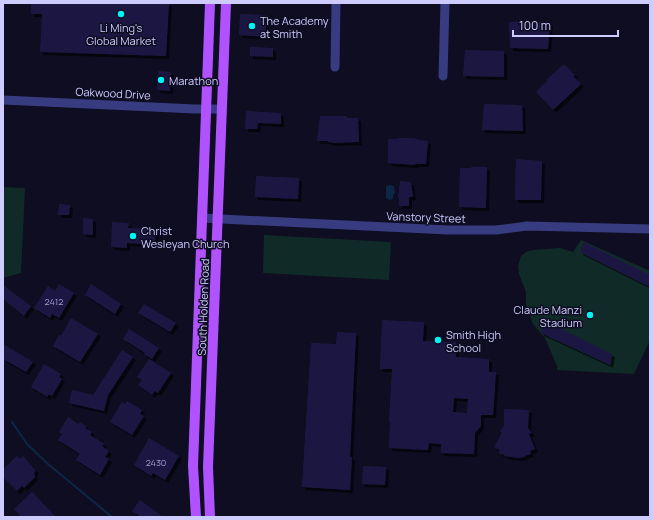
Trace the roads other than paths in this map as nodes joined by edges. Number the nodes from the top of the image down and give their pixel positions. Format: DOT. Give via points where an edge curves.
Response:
graph roads {
  1 [pos="210,3"];
  2 [pos="226,3"];
  3 [pos="336,3"];
  4 [pos="445,3"];
  5 [pos="335,67"];
  6 [pos="443,76"];
  7 [pos="3,100"];
  8 [pos="221,109"];
  9 [pos="205,110"];
  10 [pos="202,218"];
  11 [pos="218,220"];
  12 [pos="650,229"];
  13 [pos="196,517"];
  14 [pos="210,517"];
  1 -- 9 [label="main road, South Holden Road"];
  2 -- 8 [label="main road, South Holden Road"];
  3 -- 5 [label="street"];
  4 -- 6 [label="street"];
  7 -- 9 [label="street, Oakwood Drive"];
  8 -- 9 [label="street, Oakwood Drive"];
  8 -- 11 [label="main road, South Holden Road"];
  9 -- 10 [label="main road, South Holden Road"];
  10 -- 11 [label="street, Vanstory Street"];
  10 -- 13 [label="main road, South Holden Road" via="193,466"];
  11 -- 12 [label="street, Vanstory Street" via="448,230 496,230 527,226"];
  11 -- 14 [label="main road, South Holden Road" via="208,467"];
}
